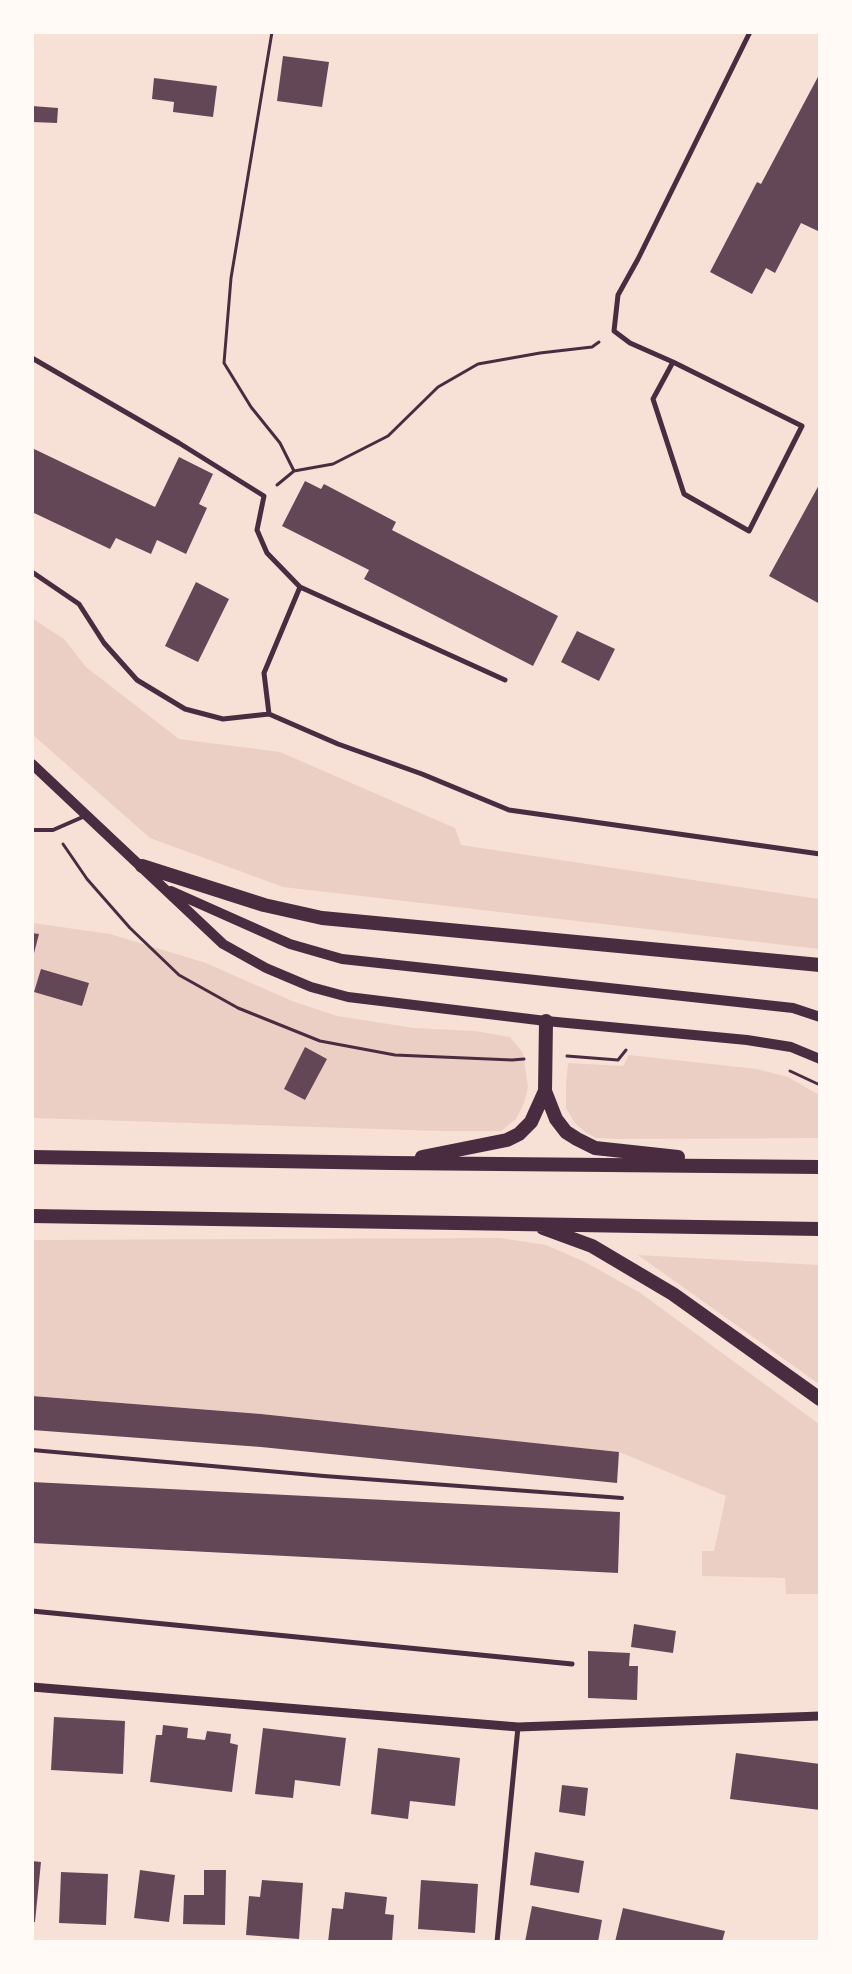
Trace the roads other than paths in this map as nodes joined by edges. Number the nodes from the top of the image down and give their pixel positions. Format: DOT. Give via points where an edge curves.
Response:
graph roads {
  1 [pos="750,32"];
  2 [pos="32,358"];
  3 [pos="673,362"];
  4 [pos="32,572"];
  5 [pos="300,587"];
  6 [pos="505,680"];
  7 [pos="269,714"];
  8 [pos="32,764"];
  9 [pos="88,815"];
  10 [pos="32,830"];
  11 [pos="820,854"];
  12 [pos="142,866"];
  13 [pos="165,889"];
  14 [pos="820,965"];
  15 [pos="820,1017"];
  16 [pos="546,1021"];
  17 [pos="820,1059"];
  18 [pos="545,1092"];
  19 [pos="32,1157"];
  20 [pos="392,1163"];
  21 [pos="738,1165"];
  22 [pos="820,1167"];
  23 [pos="32,1216"];
  24 [pos="533,1224"];
  25 [pos="820,1229"];
  26 [pos="820,1399"];
  27 [pos="32,1450"];
  28 [pos="622,1498"];
  29 [pos="32,1611"];
  30 [pos="572,1664"];
  31 [pos="32,1687"];
  32 [pos="820,1716"];
  33 [pos="518,1726"];
  34 [pos="498,1942"];
  1 -- 3 [label="street" via="618,295 614,331 630,343"];
  2 -- 5 [label="street" via="264,496 257,530 267,553"];
  3 -- 3 [label="street" via="653,400 684,494 749,531 802,426"];
  4 -- 7 [label="street" via="79,604 104,644 137,680 185,709 222,719"];
  5 -- 6 [label="street"];
  5 -- 7 [label="street" via="264,673"];
  7 -- 11 [label="street" via="509,810"];
  8 -- 9 [label="main road"];
  9 -- 10 [label="lane" via="53,830"];
  9 -- 12 [label="main road"];
  12 -- 13 [label="main road"];
  12 -- 14 [label="highway" via="264,905 322,918"];
  13 -- 15 [label="main road" via="290,944 342,959 793,1008"];
  13 -- 16 [label="main road" via="223,944 266,968 311,987 348,997"];
  16 -- 17 [label="main road" via="747,1040 791,1047"];
  16 -- 18 [label="highway"];
  18 -- 20 [label="highway" via="531,1122 507,1140"];
  18 -- 21 [label="highway" via="556,1119 566,1132 595,1148"];
  19 -- 20 [label="highway"];
  20 -- 21 [label="highway"];
  21 -- 22 [label="highway"];
  23 -- 24 [label="highway"];
  24 -- 25 [label="highway"];
  24 -- 26 [label="highway" via="592,1246 673,1294"];
  27 -- 28 [label="lane"];
  29 -- 30 [label="street"];
  31 -- 33 [label="street"];
  32 -- 33 [label="street"];
  33 -- 34 [label="street"];
}
